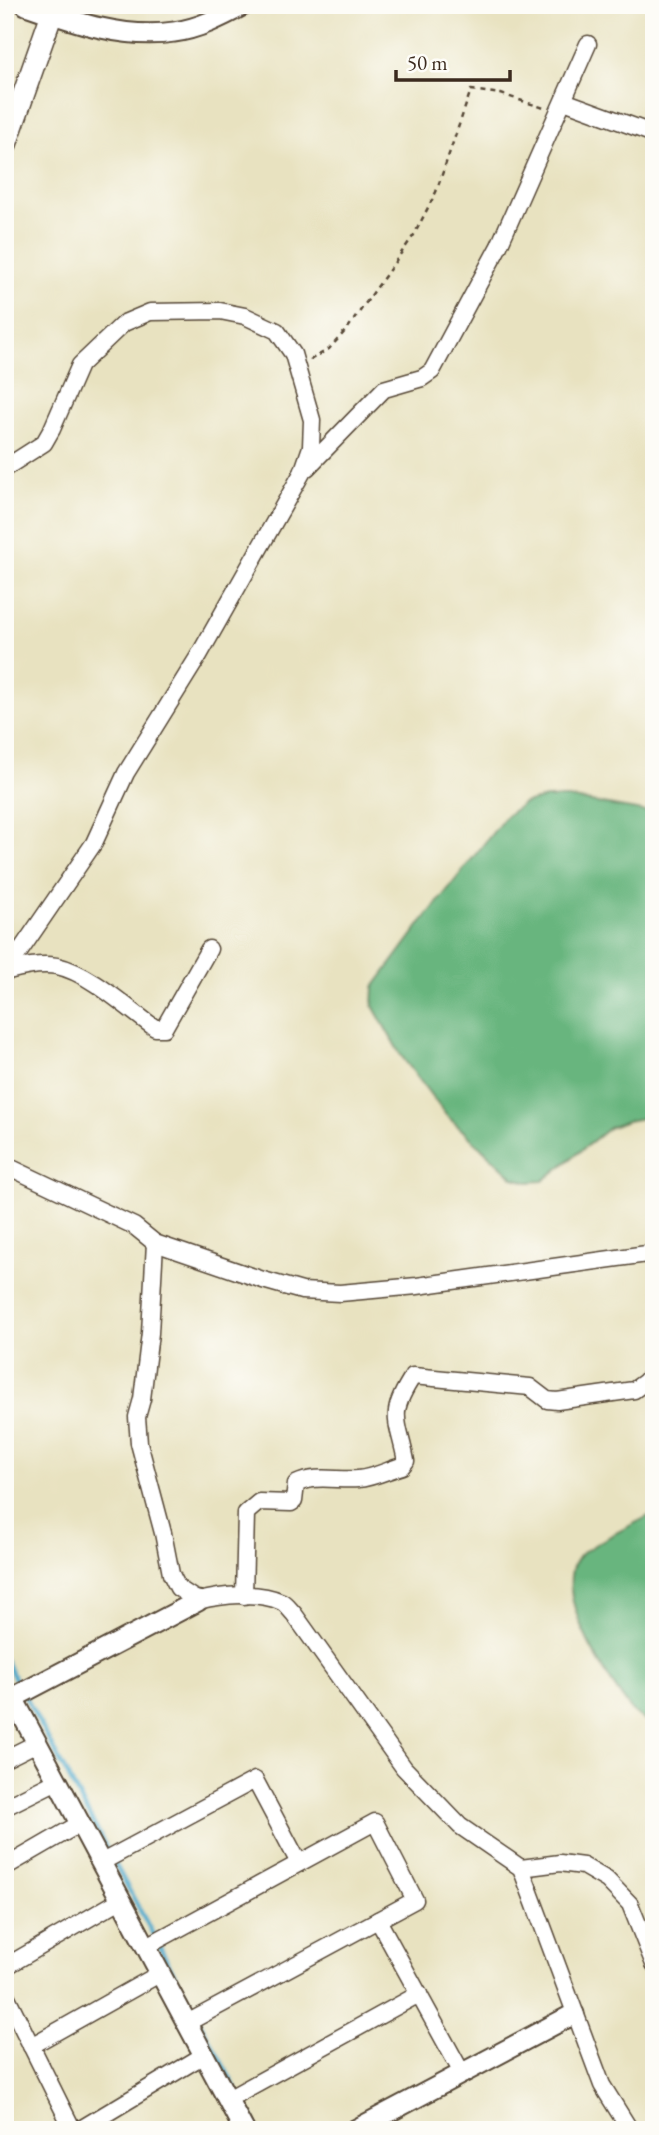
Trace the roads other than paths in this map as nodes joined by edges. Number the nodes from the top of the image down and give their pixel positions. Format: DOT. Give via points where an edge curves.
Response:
graph roads {
  1 [pos="26,5"];
  2 [pos="244,5"];
  3 [pos="54,10"];
  4 [pos="588,44"];
  5 [pos="561,107"];
  6 [pos="654,134"];
  7 [pos="5,147"];
  8 [pos="5,468"];
  9 [pos="302,473"];
  10 [pos="209,949"];
  11 [pos="6,972"];
  12 [pos="5,1165"];
  13 [pos="155,1243"];
  14 [pos="654,1253"];
  15 [pos="654,1371"];
  16 [pos="244,1596"];
  17 [pos="198,1601"];
  18 [pos="9,1700"];
  19 [pos="37,1743"];
  20 [pos="5,1759"];
  21 [pos="57,1781"];
  22 [pos="5,1807"];
  23 [pos="80,1823"];
  24 [pos="102,1863"];
  25 [pos="299,1863"];
  26 [pos="5,1867"];
  27 [pos="521,1868"];
  28 [pos="122,1899"];
  29 [pos="378,1920"];
  30 [pos="146,1946"];
  31 [pos="654,1964"];
  32 [pos="5,1968"];
  33 [pos="161,1973"];
  34 [pos="419,1994"];
  35 [pos="6,1996"];
  36 [pos="574,2014"];
  37 [pos="187,2023"];
  38 [pos="31,2046"];
  39 [pos="204,2055"];
  40 [pos="462,2073"];
  41 [pos="228,2099"];
  42 [pos="73,2130"];
  43 [pos="79,2130"];
  44 [pos="244,2130"];
  45 [pos="355,2130"];
  46 [pos="630,2130"];
  1 -- 3 [label="street"];
  2 -- 3 [label="street" via="199,26 151,34 103,28"];
  3 -- 7 [label="main road"];
  4 -- 5 [label="street"];
  5 -- 6 [label="street"];
  5 -- 9 [label="street" via="499,246 432,371 384,389"];
  8 -- 9 [label="street" via="44,443 80,365 124,323 150,312 220,311 245,316 277,331 293,354 312,420 311,447"];
  9 -- 11 [label="street" via="126,773 94,843"];
  10 -- 11 [label="street" via="164,1028 155,1028 100,988 58,967 41,965"];
  12 -- 13 [label="street" via="134,1226"];
  13 -- 14 [label="street" via="302,1291 340,1293"];
  13 -- 17 [label="street" via="150,1333 137,1417 139,1443 171,1574 178,1588"];
  15 -- 16 [label="street" via="634,1390 557,1401 547,1400 530,1387 413,1376 396,1409 406,1461 402,1466 360,1479 303,1480 296,1484 291,1503 259,1502 246,1514"];
  16 -- 17 [label="street"];
  16 -- 27 [label="street" via="283,1602 404,1768 460,1826"];
  17 -- 18 [label="street"];
  18 -- 19 [label="street"];
  19 -- 20 [label="street"];
  19 -- 21 [label="street"];
  21 -- 22 [label="street"];
  21 -- 23 [label="street"];
  23 -- 24 [label="street"];
  23 -- 26 [label="street"];
  24 -- 25 [label="street" via="255,1780"];
  24 -- 28 [label="street"];
  25 -- 29 [label="street" via="375,1822 415,1900"];
  25 -- 30 [label="street"];
  27 -- 31 [label="street" via="560,1863 583,1866 607,1880 630,1905"];
  27 -- 36 [label="street"];
  28 -- 30 [label="street"];
  28 -- 32 [label="street"];
  29 -- 34 [label="street"];
  29 -- 37 [label="street"];
  30 -- 33 [label="street"];
  33 -- 37 [label="street"];
  33 -- 38 [label="street"];
  34 -- 40 [label="street"];
  34 -- 41 [label="street"];
  35 -- 38 [label="street"];
  36 -- 40 [label="street"];
  36 -- 46 [label="street" via="602,2084"];
  37 -- 39 [label="street"];
  38 -- 42 [label="street"];
  39 -- 41 [label="street"];
  39 -- 43 [label="street"];
  40 -- 45 [label="street"];
  41 -- 44 [label="street"];
}
